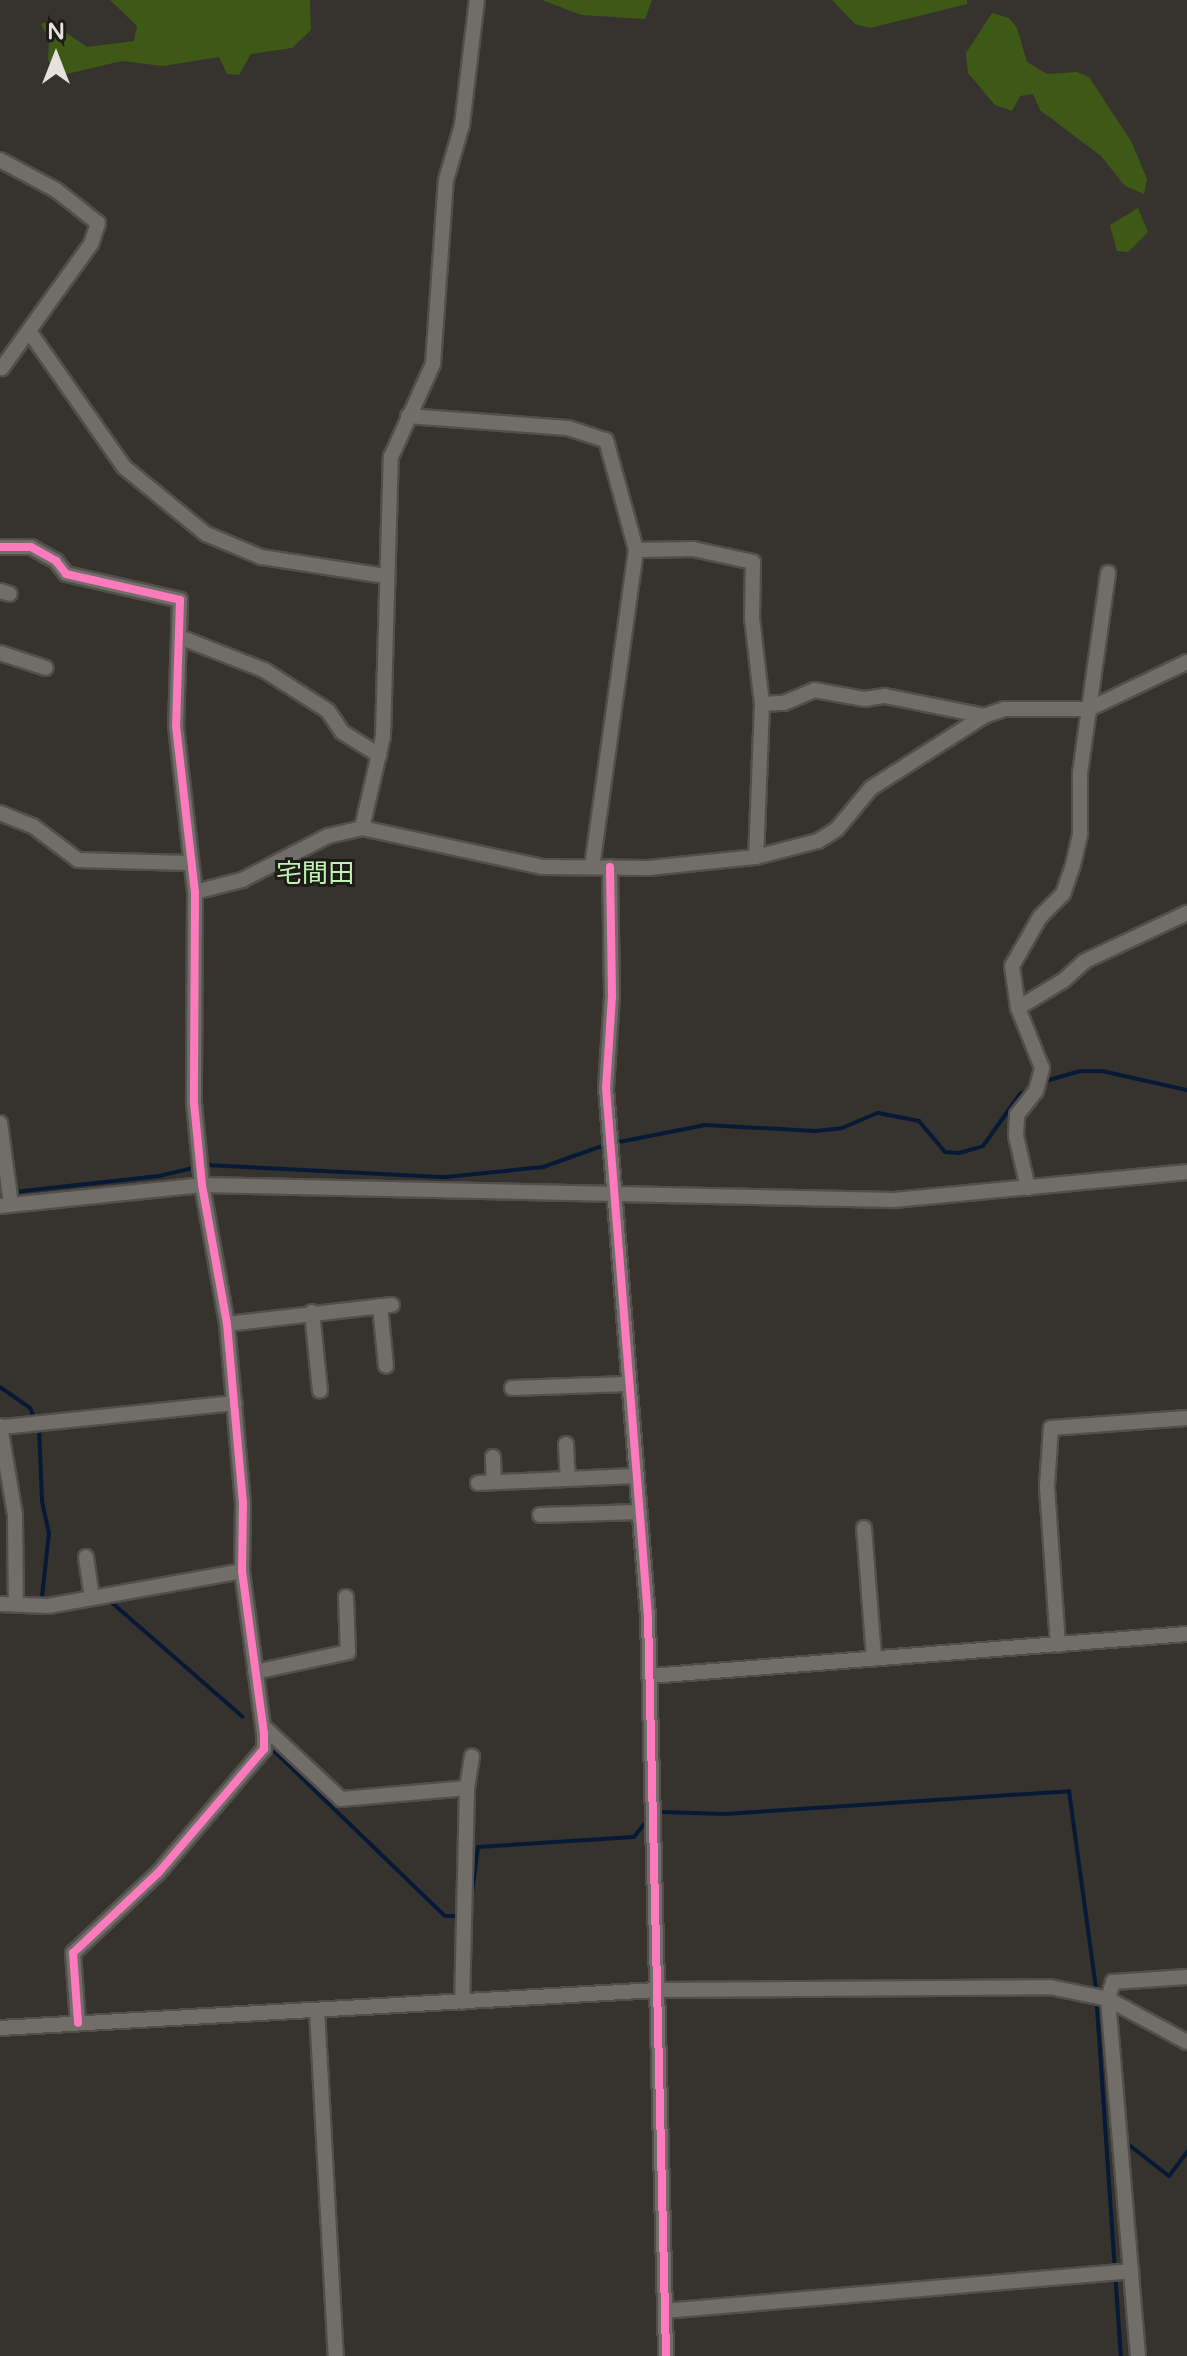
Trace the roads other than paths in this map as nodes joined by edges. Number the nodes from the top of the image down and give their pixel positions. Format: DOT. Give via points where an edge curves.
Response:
graph roads {
  1 [pos="477,0"];
  2 [pos="0,160"];
  3 [pos="31,334"];
  4 [pos="2,368"];
  5 [pos="408,416"];
  6 [pos="0,547"];
  7 [pos="636,550"];
  8 [pos="1108,573"];
  9 [pos="385,576"];
  10 [pos="182,638"];
  11 [pos="0,653"];
  12 [pos="1187,662"];
  13 [pos="46,668"];
  14 [pos="762,704"];
  15 [pos="1089,709"];
  16 [pos="984,716"];
  17 [pos="379,755"];
  18 [pos="0,813"];
  19 [pos="362,828"];
  20 [pos="756,857"];
  21 [pos="188,863"];
  22 [pos="592,867"];
  23 [pos="610,867"];
  24 [pos="195,892"];
  25 [pos="1187,913"];
  26 [pos="1018,1008"];
  27 [pos="0,1123"];
  28 [pos="1187,1172"];
  29 [pos="201,1180"];
  30 [pos="1028,1188"];
  31 [pos="615,1196"];
  32 [pos="5,1205"];
  33 [pos="312,1312"];
  34 [pos="227,1324"];
  35 [pos="389,1357"];
  36 [pos="627,1384"];
  37 [pos="512,1388"];
  38 [pos="320,1391"];
  39 [pos="235,1403"];
  40 [pos="1187,1418"];
  41 [pos="1,1426"];
  42 [pos="566,1444"];
  43 [pos="493,1457"];
  44 [pos="634,1476"];
  45 [pos="568,1479"];
  46 [pos="494,1482"];
  47 [pos="478,1483"];
  48 [pos="639,1512"];
  49 [pos="540,1515"];
  50 [pos="864,1528"];
  51 [pos="86,1557"];
  52 [pos="242,1571"];
  53 [pos="346,1597"];
  54 [pos="92,1598"];
  55 [pos="0,1604"];
  56 [pos="16,1604"];
  57 [pos="1187,1634"];
  58 [pos="1058,1645"];
  59 [pos="874,1659"];
  60 [pos="255,1672"];
  61 [pos="650,1676"];
  62 [pos="263,1726"];
  63 [pos="472,1756"];
  64 [pos="467,1788"];
  65 [pos="1187,1977"];
  66 [pos="658,1990"];
  67 [pos="1108,1999"];
  68 [pos="462,2002"];
  69 [pos="317,2010"];
  70 [pos="78,2023"];
  71 [pos="0,2028"];
  72 [pos="1187,2042"];
  73 [pos="1131,2271"];
  74 [pos="665,2311"];
  75 [pos="336,2356"];
  76 [pos="666,2356"];
  77 [pos="1138,2356"];
  1 -- 5 [label="street" via="462,125 446,180 433,364"];
  2 -- 3 [label="street" via="56,190 98,223 91,244"];
  3 -- 4 [label="street"];
  3 -- 9 [label="street" via="124,467 206,534 261,557"];
  5 -- 7 [label="street" via="568,428 606,440"];
  5 -- 9 [label="street" via="391,457"];
  6 -- 10 [label="street" via="31,547 56,561 66,574 180,600"];
  7 -- 14 [label="street" via="693,549 753,562 752,618"];
  7 -- 22 [label="street"];
  8 -- 15 [label="street"];
  9 -- 17 [label="street" via="387,683"];
  10 -- 17 [label="street" via="264,670 328,711 342,732"];
  10 -- 21 [label="street" via="176,726"];
  11 -- 13 [label="street"];
  12 -- 15 [label="street" via="1112,706"];
  14 -- 16 [label="street" via="784,703 814,690 857,699 885,696"];
  14 -- 20 [label="street"];
  15 -- 16 [label="street" via="1004,709"];
  15 -- 26 [label="street" via="1073,865 1063,894 1040,917 1012,966"];
  16 -- 20 [label="street" via="871,788 837,829 818,841"];
  17 -- 19 [label="street"];
  18 -- 21 [label="street" via="33,826 78,860"];
  19 -- 22 [label="street" via="542,867"];
  19 -- 24 [label="street" via="328,836 242,880"];
  20 -- 23 [label="street"];
  21 -- 24 [label="street"];
  22 -- 23 [label="street"];
  23 -- 31 [label="street" via="612,996 606,1088"];
  24 -- 29 [label="street" via="194,1103"];
  25 -- 26 [label="street" via="1085,961"];
  26 -- 30 [label="street" via="1042,1068 1036,1091 1017,1115 1016,1136"];
  27 -- 32 [label="street"];
  28 -- 30 [label="street"];
  29 -- 31 [label="street"];
  29 -- 32 [label="street"];
  29 -- 34 [label="street"];
  30 -- 31 [label="street" via="841,1202"];
  31 -- 36 [label="street"];
  33 -- 34 [label="street"];
  33 -- 35 [label="street" via="386,1306"];
  33 -- 38 [label="street"];
  34 -- 39 [label="street"];
  36 -- 37 [label="street"];
  36 -- 44 [label="street"];
  39 -- 41 [label="street"];
  39 -- 52 [label="street"];
  40 -- 58 [label="street" via="1051,1428 1047,1486"];
  41 -- 56 [label="street" via="15,1515"];
  42 -- 45 [label="street"];
  43 -- 46 [label="street"];
  44 -- 45 [label="street"];
  44 -- 48 [label="street"];
  45 -- 46 [label="street"];
  46 -- 47 [label="street"];
  48 -- 49 [label="street"];
  48 -- 61 [label="street"];
  50 -- 59 [label="street"];
  51 -- 54 [label="street"];
  52 -- 54 [label="street"];
  52 -- 60 [label="street"];
  53 -- 60 [label="street" via="348,1652"];
  54 -- 56 [label="street"];
  55 -- 56 [label="street"];
  57 -- 58 [label="street"];
  58 -- 59 [label="street"];
  59 -- 61 [label="street"];
  60 -- 62 [label="street"];
  61 -- 66 [label="street"];
  62 -- 64 [label="street" via="341,1799"];
  62 -- 70 [label="street" via="264,1749 129,1904 73,1953"];
  63 -- 64 [label="street"];
  64 -- 68 [label="street"];
  65 -- 67 [label="street" via="1113,1982"];
  66 -- 67 [label="street" via="1050,1987"];
  66 -- 68 [label="street"];
  66 -- 74 [label="street"];
  67 -- 72 [label="street"];
  67 -- 73 [label="street"];
  68 -- 69 [label="street"];
  69 -- 70 [label="street"];
  69 -- 75 [label="street"];
  70 -- 71 [label="street"];
  73 -- 74 [label="street"];
  73 -- 77 [label="street"];
  74 -- 76 [label="street"];
}
